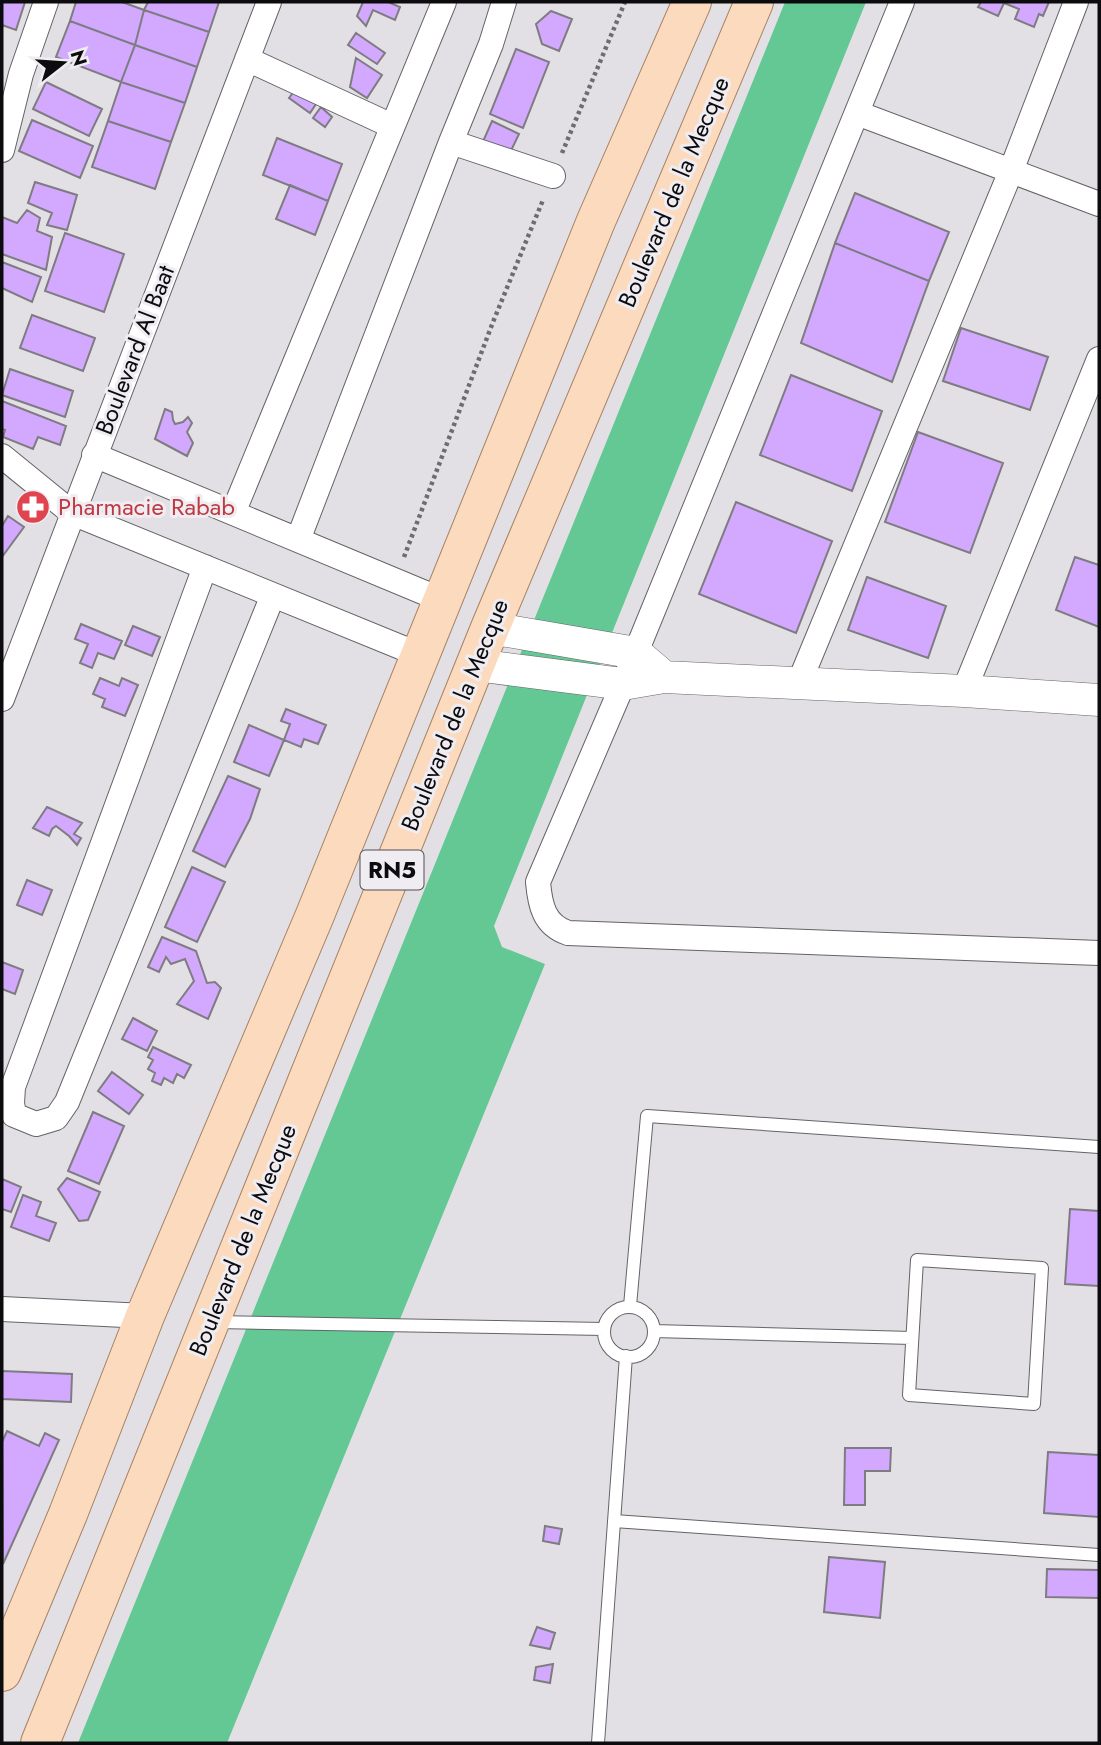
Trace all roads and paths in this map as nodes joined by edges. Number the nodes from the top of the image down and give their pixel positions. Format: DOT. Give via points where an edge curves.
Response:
graph roads {
  1 [pos="46,2"];
  2 [pos="268,2"];
  3 [pos="444,2"];
  4 [pos="504,2"];
  5 [pos="625,2"];
  6 [pos="692,2"];
  7 [pos="754,2"];
  8 [pos="902,2"];
  9 [pos="1076,2"];
  10 [pos="247,59"];
  11 [pos="12,71"];
  12 [pos="857,113"];
  13 [pos="392,126"];
  14 [pos="451,142"];
  15 [pos="2,150"];
  16 [pos="1011,171"];
  17 [pos="553,176"];
  18 [pos="1099,204"];
  19 [pos="1099,359"];
  20 [pos="94,455"];
  21 [pos="2,456"];
  22 [pos="72,513"];
  23 [pos="233,513"];
  24 [pos="298,540"];
  25 [pos="205,567"];
  26 [pos="395,580"];
  27 [pos="273,595"];
  28 [pos="442,600"];
  29 [pos="490,628"];
  30 [pos="636,653"];
  31 [pos="420,655"];
  32 [pos="475,666"];
  33 [pos="664,677"];
  34 [pos="799,683"];
  35 [pos="623,684"];
  36 [pos="964,691"];
  37 [pos="2,699"];
  38 [pos="1099,700"];
  39 [pos="1099,953"];
  40 [pos="1099,1147"];
  41 [pos="630,1306"];
  42 [pos="2,1309"];
  43 [pos="145,1316"];
  44 [pos="210,1322"];
  45 [pos="604,1329"];
  46 [pos="654,1331"];
  47 [pos="912,1338"];
  48 [pos="626,1356"];
  49 [pos="614,1521"];
  50 [pos="1099,1555"];
  51 [pos="2,1672"];
  52 [pos="40,1743"];
  53 [pos="598,1743"];
  1 -- 11 [label="street"];
  2 -- 10 [label="street, Boulevard Al Baat"];
  3 -- 13 [label="street"];
  4 -- 14 [label="street"];
  5 -- 17 [label="path"];
  6 -- 28 [label="main road, RN5" via="596,221"];
  7 -- 29 [label="main road, Boulevard de la Mecque / RN5"];
  8 -- 12 [label="street"];
  9 -- 16 [label="street"];
  10 -- 13 [label="street"];
  10 -- 20 [label="street, Boulevard Al Baat"];
  11 -- 15 [label="street"];
  12 -- 16 [label="street"];
  12 -- 30 [label="street"];
  13 -- 23 [label="street"];
  14 -- 17 [label="street"];
  14 -- 24 [label="street"];
  16 -- 18 [label="street"];
  16 -- 34 [label="street"];
  17 -- 26 [label="path"];
  19 -- 36 [label="street"];
  20 -- 22 [label="street, Boulevard Al Baat"];
  20 -- 23 [label="street"];
  21 -- 22 [label="street"];
  22 -- 25 [label="street"];
  22 -- 37 [label="street, Boulevard Al Baat"];
  23 -- 24 [label="street"];
  24 -- 26 [label="street"];
  25 -- 27 [label="street"];
  25 -- 27 [label="street" via="13,1087 14,1115 36,1124 56,1118 67,1102"];
  26 -- 28 [label="street"];
  27 -- 31 [label="street"];
  28 -- 31 [label="main road, RN5"];
  29 -- 30 [label="street"];
  29 -- 32 [label="main road, Boulevard de la Mecque / RN5"];
  30 -- 33 [label="street"];
  30 -- 35 [label="street"];
  31 -- 43 [label="main road, RN5"];
  32 -- 35 [label="street"];
  32 -- 44 [label="main road, Boulevard de la Mecque / RN5"];
  33 -- 34 [label="street"];
  33 -- 35 [label="street"];
  34 -- 36 [label="street"];
  35 -- 39 [label="street" via="538,882 540,903 558,929 568,933"];
  36 -- 38 [label="street"];
  40 -- 41 [label="lane" via="647,1116"];
  41 -- 45 [label="lane" via="611,1314"];
  41 -- 46 [label="lane" via="648,1315"];
  42 -- 43 [label="street"];
  43 -- 51 [label="main road, RN5"];
  44 -- 45 [label="lane"];
  44 -- 52 [label="main road, Boulevard de la Mecque / RN5"];
  45 -- 48 [label="lane" via="608,1345"];
  46 -- 47 [label="lane"];
  46 -- 48 [label="lane" via="643,1352"];
  47 -- 47 [label="lane" via="909,1395 1034,1404 1042,1268 917,1260"];
  48 -- 49 [label="lane"];
  49 -- 50 [label="lane"];
  49 -- 53 [label="lane"];
}
